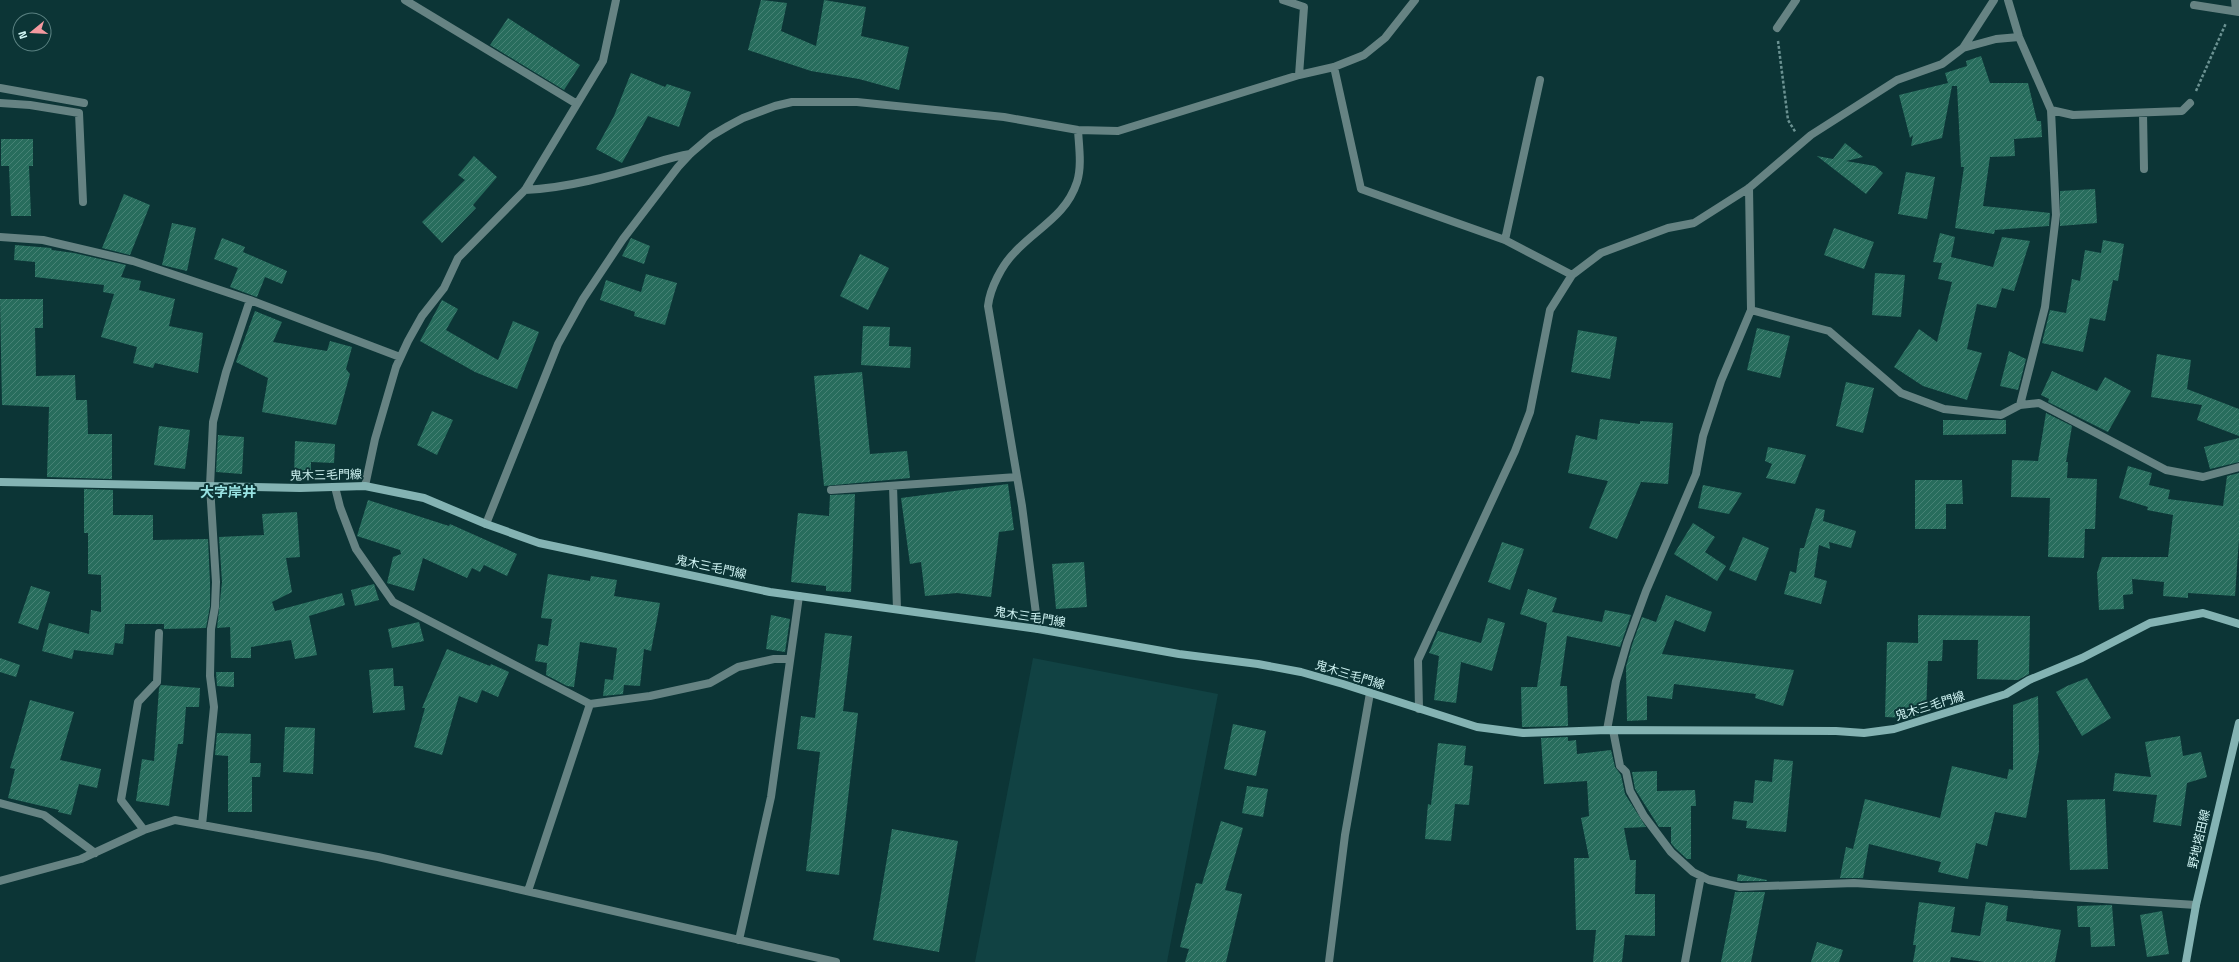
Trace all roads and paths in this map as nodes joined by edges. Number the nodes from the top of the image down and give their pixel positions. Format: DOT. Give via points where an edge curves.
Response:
graph roads {
  1 [pos="404,0"];
  2 [pos="616,0"];
  3 [pos="1283,0"];
  4 [pos="1415,0"];
  5 [pos="1796,0"];
  6 [pos="1994,0"];
  7 [pos="2008,0"];
  8 [pos="2235,0"];
  9 [pos="2194,5"];
  10 [pos="2236,11"];
  11 [pos="1777,28"];
  12 [pos="2019,37"];
  13 [pos="1963,48"];
  14 [pos="1334,68"];
  15 [pos="1299,75"];
  16 [pos="1540,80"];
  17 [pos="0,88"];
  18 [pos="0,103"];
  19 [pos="84,103"];
  20 [pos="2190,103"];
  21 [pos="577,104"];
  22 [pos="2051,110"];
  23 [pos="2143,113"];
  24 [pos="1078,130"];
  25 [pos="1804,141"];
  26 [pos="690,154"];
  27 [pos="2144,169"];
  28 [pos="1749,188"];
  29 [pos="525,190"];
  30 [pos="83,202"];
  31 [pos="0,237"];
  32 [pos="1505,240"];
  33 [pos="1572,275"];
  34 [pos="250,300"];
  35 [pos="1751,310"];
  36 [pos="400,357"];
  37 [pos="2020,405"];
  38 [pos="2239,467"];
  39 [pos="1017,477"];
  40 [pos="0,482"];
  41 [pos="210,486"];
  42 [pos="365,486"];
  43 [pos="893,486"];
  44 [pos="335,487"];
  45 [pos="831,490"];
  46 [pos="486,524"];
  47 [pos="799,596"];
  48 [pos="897,610"];
  49 [pos="2239,624"];
  50 [pos="1038,629"];
  51 [pos="159,633"];
  52 [pos="790,659"];
  53 [pos="1370,693"];
  54 [pos="590,704"];
  55 [pos="1419,709"];
  56 [pos="2239,723"];
  57 [pos="1610,730"];
  58 [pos="0,802"];
  59 [pos="202,825"];
  60 [pos="144,830"];
  61 [pos="95,853"];
  62 [pos="1701,876"];
  63 [pos="0,881"];
  64 [pos="528,891"];
  65 [pos="2196,905"];
  66 [pos="739,940"];
  67 [pos="836,962"];
  68 [pos="1329,962"];
  69 [pos="1685,962"];
  70 [pos="2186,962"];
  1 -- 21 [label="street"];
  2 -- 21 [label="street" via="603,61"];
  3 -- 15 [label="street" via="1304,7"];
  4 -- 14 [label="street" via="1385,38 1364,55"];
  5 -- 11 [label="street"];
  6 -- 13 [label="street"];
  7 -- 12 [label="street"];
  8 -- 10 [label="street"];
  9 -- 10 [label="street"];
  10 -- 20 [label="path"];
  11 -- 25 [label="path" via="1788,120"];
  12 -- 13 [label="street" via="1996,39"];
  12 -- 22 [label="street"];
  13 -- 25 [label="street" via="1942,64 1897,80"];
  14 -- 15 [label="street"];
  14 -- 32 [label="street" via="1361,188"];
  15 -- 24 [label="street" via="1118,131"];
  16 -- 32 [label="street"];
  17 -- 19 [label="street"];
  18 -- 30 [label="street" via="79,113"];
  20 -- 23 [label="street" via="2182,111"];
  21 -- 29 [label="street"];
  22 -- 23 [label="street" via="2073,115"];
  22 -- 37 [label="street" via="2056,215 2046,307"];
  23 -- 27 [label="street"];
  24 -- 26 [label="street" via="1004,117 857,102 792,102 743,118 711,136"];
  24 -- 39 [label="street" via="1080,167 1072,193 1052,222 1014,252 990,295 988,315"];
  25 -- 28 [label="street"];
  26 -- 29 [label="street" via="669,157 652,164 550,189"];
  26 -- 46 [label="street" via="623,239 583,299 558,344"];
  28 -- 33 [label="street" via="1694,223 1668,228 1601,254"];
  28 -- 35 [label="street"];
  29 -- 36 [label="street" via="458,258 444,288 422,316"];
  31 -- 34 [label="street" via="43,240 133,261"];
  32 -- 33 [label="street"];
  33 -- 55 [label="street" via="1550,310 1530,412 1515,451 1418,660"];
  34 -- 36 [label="street"];
  34 -- 41 [label="street" via="226,372 213,422"];
  35 -- 37 [label="street" via="1829,331 1901,393 1944,409 2001,415"];
  35 -- 57 [label="street" via="1721,381 1703,436 1696,474 1646,591 1627,643 1616,681"];
  36 -- 42 [label="street" via="375,439"];
  37 -- 38 [label="street" via="2039,403 2166,470 2203,478"];
  39 -- 43 [label="street"];
  39 -- 50 [label="street"];
  40 -- 41 [label="main road, 鬼木三毛門線"];
  41 -- 44 [label="main road, 鬼木三毛門線"];
  41 -- 59 [label="street" via="216,582 210,676 214,707"];
  42 -- 44 [label="main road, 鬼木三毛門線"];
  42 -- 46 [label="main road, 鬼木三毛門線" via="424,498"];
  43 -- 45 [label="street"];
  43 -- 48 [label="street"];
  44 -- 54 [label="street" via="340,508 356,549 393,602"];
  46 -- 47 [label="main road, 鬼木三毛門線" via="539,543"];
  47 -- 48 [label="main road, 鬼木三毛門線"];
  47 -- 52 [label="street"];
  48 -- 50 [label="main road, 鬼木三毛門線"];
  49 -- 57 [label="main road, 鬼木三毛門線" via="2203,613 2150,623 2082,658 2029,680 2006,694 1894,729 1864,733"];
  50 -- 53 [label="main road, 鬼木三毛門線" via="1301,672"];
  51 -- 60 [label="street" via="157,682 138,702 121,800"];
  52 -- 54 [label="street" via="774,658 738,667 710,683 650,696"];
  52 -- 66 [label="street" via="771,797"];
  53 -- 55 [label="main road, 鬼木三毛門線"];
  53 -- 68 [label="street" via="1345,835"];
  54 -- 64 [label="street"];
  55 -- 57 [label="main road, 鬼木三毛門線" via="1477,728 1523,733"];
  56 -- 65 [label="main road, 野地塔田線"];
  57 -- 62 [label="street" via="1620,766 1626,772 1630,791 1644,816 1671,852"];
  58 -- 61 [label="street" via="44,815"];
  59 -- 60 [label="street" via="174,820"];
  59 -- 64 [label="street" via="378,856"];
  60 -- 61 [label="street"];
  61 -- 63 [label="street"];
  62 -- 65 [label="street" via="1740,888 1854,883"];
  62 -- 69 [label="street"];
  64 -- 66 [label="street"];
  65 -- 70 [label="main road, 野地塔田線"];
  66 -- 67 [label="street"];
}
